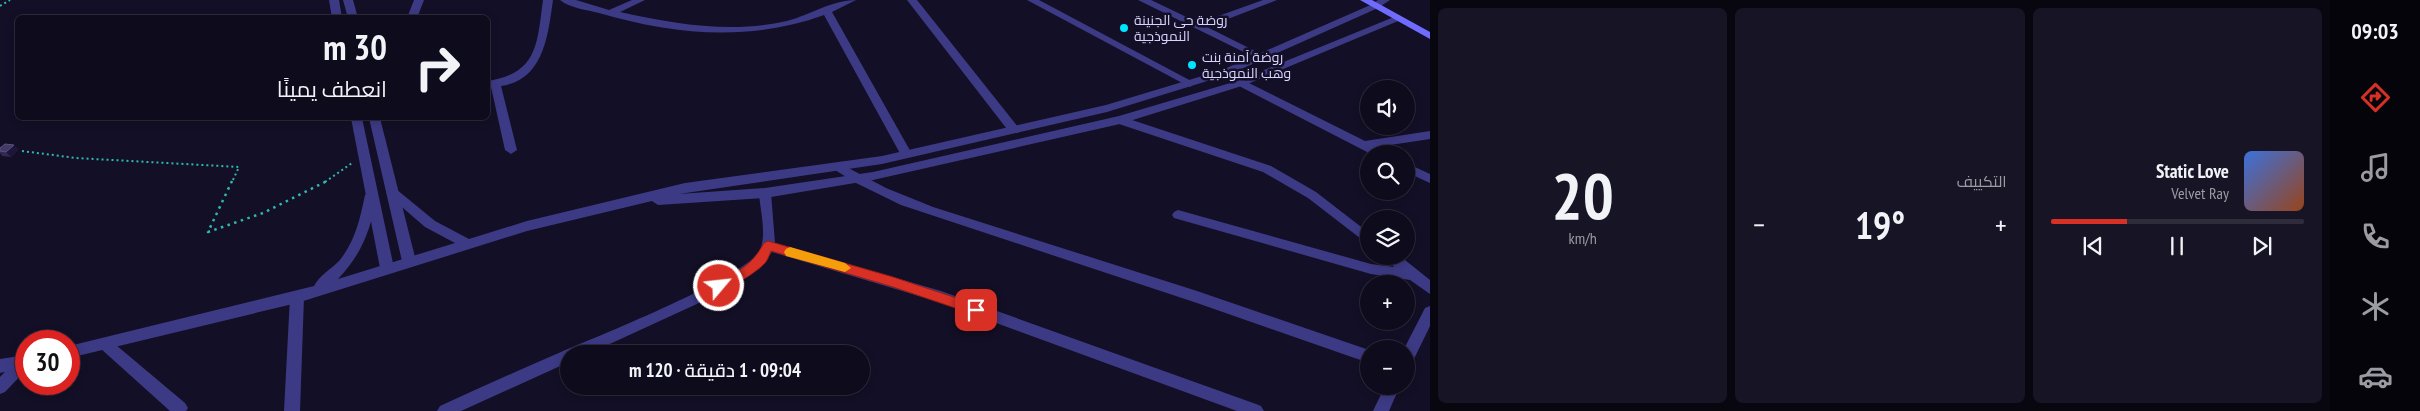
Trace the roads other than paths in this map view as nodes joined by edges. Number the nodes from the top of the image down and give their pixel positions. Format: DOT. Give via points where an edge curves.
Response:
graph roads {
  1 [pos="334,0"];
  2 [pos="348,0"];
  3 [pos="419,0"];
  4 [pos="548,0"];
  5 [pos="565,0"];
  6 [pos="640,0"];
  7 [pos="851,0"];
  8 [pos="912,0"];
  9 [pos="1032,0"];
  10 [pos="1143,0"];
  11 [pos="1272,0"];
  12 [pos="1375,2"];
  13 [pos="827,12"];
  14 [pos="610,13"];
  15 [pos="336,15"];
  16 [pos="351,15"];
  17 [pos="413,15"];
  18 [pos="1398,19"];
  19 [pos="1200,26"];
  20 [pos="1430,36"];
  21 [pos="1262,57"];
  22 [pos="1241,82"];
  23 [pos="1190,83"];
  24 [pos="491,84"];
  25 [pos="356,120"];
  26 [pos="374,120"];
  27 [pos="1120,120"];
  28 [pos="1014,130"];
  29 [pos="1430,135"];
  30 [pos="1365,145"];
  31 [pos="511,150"];
  32 [pos="906,154"];
  33 [pos="839,167"];
  34 [pos="1415,172"];
  35 [pos="856,179"];
  36 [pos="1430,179"];
  37 [pos="392,192"];
  38 [pos="765,193"];
  39 [pos="371,195"];
  40 [pos="633,201"];
  41 [pos="1178,215"];
  42 [pos="1360,233"];
  43 [pos="468,244"];
  44 [pos="768,246"];
  45 [pos="409,261"];
  46 [pos="1401,265"];
  47 [pos="386,268"];
  48 [pos="1414,275"];
  49 [pos="1415,276"];
  50 [pos="1430,288"];
  51 [pos="315,291"];
  52 [pos="297,297"];
  53 [pos="1430,312"];
  54 [pos="1415,342"];
  55 [pos="105,344"];
  56 [pos="590,345"];
  57 [pos="80,350"];
  58 [pos="1360,354"];
  59 [pos="560,359"];
  60 [pos="15,363"];
  61 [pos="0,366"];
  62 [pos="15,371"];
  63 [pos="0,387"];
  64 [pos="1389,395"];
  65 [pos="180,410"];
  66 [pos="292,411"];
  67 [pos="445,411"];
  68 [pos="1256,411"];
  69 [pos="1382,411"];
  1 -- 15 [label="street"];
  2 -- 16 [label="street"];
  3 -- 17 [label="street"];
  4 -- 24 [label="street" via="540,53 522,75"];
  5 -- 14 [label="street"];
  6 -- 14 [label="street"];
  7 -- 13 [label="street"];
  8 -- 28 [label="street"];
  9 -- 23 [label="street"];
  10 -- 19 [label="street"];
  11 -- 19 [label="street"];
  12 -- 18 [label="main road"];
  12 -- 21 [label="street"];
  13 -- 14 [label="street" via="788,24 743,32 688,29"];
  13 -- 32 [label="street"];
  18 -- 20 [label="main road"];
  18 -- 22 [label="street"];
  19 -- 21 [label="street"];
  21 -- 23 [label="street"];
  22 -- 27 [label="street"];
  22 -- 30 [label="street"];
  23 -- 28 [label="street" via="1107,108"];
  24 -- 31 [label="street"];
  25 -- 39 [label="street"];
  26 -- 37 [label="street"];
  27 -- 35 [label="street"];
  27 -- 42 [label="street" via="1267,168 1312,195"];
  28 -- 32 [label="street"];
  29 -- 30 [label="street"];
  32 -- 33 [label="street"];
  33 -- 35 [label="street"];
  33 -- 40 [label="street" via="685,188"];
  34 -- 36 [label="street"];
  35 -- 38 [label="street"];
  35 -- 58 [label="street" via="946,214"];
  37 -- 43 [label="street" via="430,224"];
  37 -- 45 [label="street"];
  38 -- 40 [label="street"];
  38 -- 44 [label="street"];
  39 -- 47 [label="street"];
  39 -- 51 [label="street" via="359,245 348,261"];
  40 -- 43 [label="street" via="527,226"];
  41 -- 48 [label="street" via="1371,269"];
  43 -- 45 [label="street"];
  44 -- 56 [label="street" via="761,260 748,271"];
  44 -- 68 [label="street" via="941,297"];
  45 -- 47 [label="street"];
  46 -- 48 [label="street"];
  47 -- 51 [label="street"];
  49 -- 50 [label="street"];
  51 -- 52 [label="street"];
  52 -- 55 [label="street"];
  52 -- 66 [label="street"];
  53 -- 54 [label="street"];
  55 -- 57 [label="street"];
  55 -- 65 [label="street"];
  59 -- 67 [label="street"];
  60 -- 61 [label="street"];
  62 -- 63 [label="street"];
  64 -- 69 [label="street"];
}
